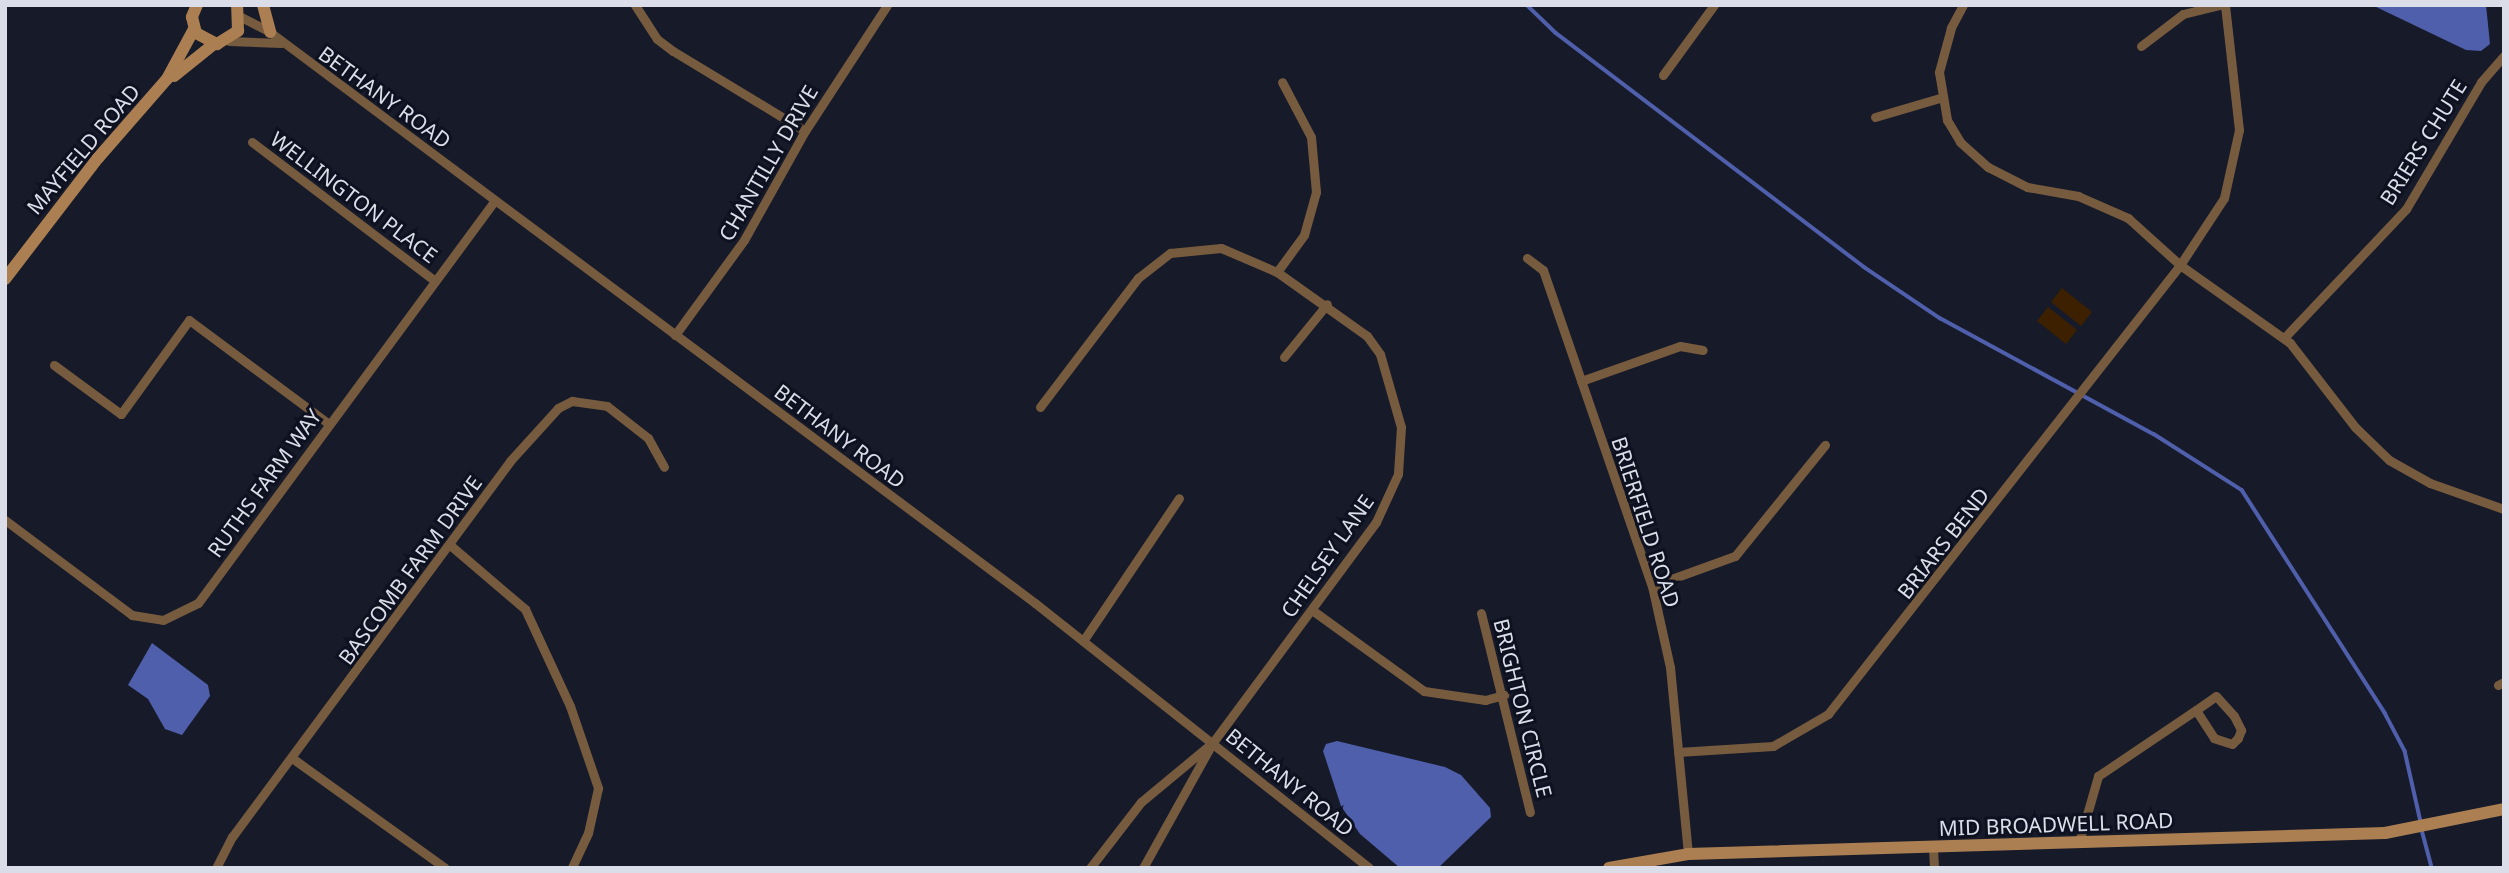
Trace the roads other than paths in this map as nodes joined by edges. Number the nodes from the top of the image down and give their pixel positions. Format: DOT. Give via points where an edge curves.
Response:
graph roads {
  1 [pos="263,5"];
  2 [pos="635,5"];
  3 [pos="887,5"];
  4 [pos="1714,5"];
  5 [pos="1963,5"];
  6 [pos="2223,5"];
  7 [pos="193,8"];
  8 [pos="242,11"];
  9 [pos="194,29"];
  10 [pos="270,32"];
  11 [pos="229,41"];
  12 [pos="281,43"];
  13 [pos="214,44"];
  14 [pos="2141,46"];
  15 [pos="2504,56"];
  16 [pos="1663,75"];
  17 [pos="167,79"];
  18 [pos="1282,82"];
  19 [pos="1943,97"];
  20 [pos="1875,117"];
  21 [pos="805,131"];
  22 [pos="252,142"];
  23 [pos="494,201"];
  24 [pos="1527,258"];
  25 [pos="2180,265"];
  26 [pos="1277,272"];
  27 [pos="5,279"];
  28 [pos="434,280"];
  29 [pos="1327,304"];
  30 [pos="676,335"];
  31 [pos="2284,338"];
  32 [pos="1703,350"];
  33 [pos="1284,357"];
  34 [pos="54,365"];
  35 [pos="1581,381"];
  36 [pos="1040,407"];
  37 [pos="329,424"];
  38 [pos="1825,445"];
  39 [pos="664,467"];
  40 [pos="1179,498"];
  41 [pos="2504,509"];
  42 [pos="5,520"];
  43 [pos="450,545"];
  44 [pos="1652,586"];
  45 [pos="1312,610"];
  46 [pos="1481,613"];
  47 [pos="1083,640"];
  48 [pos="1504,695"];
  49 [pos="2196,710"];
  50 [pos="1213,742"];
  51 [pos="1678,752"];
  52 [pos="292,758"];
  53 [pos="2504,809"];
  54 [pos="1530,812"];
  55 [pos="2079,842"];
  56 [pos="1933,849"];
  57 [pos="1688,854"];
  58 [pos="216,868"];
  59 [pos="445,868"];
  60 [pos="572,868"];
  61 [pos="1090,868"];
  62 [pos="1143,868"];
  63 [pos="1369,868"];
  64 [pos="1609,868"];
  65 [pos="1934,868"];
  1 -- 10 [label="street"];
  2 -- 21 [label="street" via="650,30 673,51"];
  3 -- 21 [label="street, CHANTILLY DRIVE"];
  4 -- 16 [label="street"];
  5 -- 19 [label="street" via="1951,28 1939,72"];
  6 -- 14 [label="street" via="2183,14"];
  6 -- 25 [label="street, BRIARS BEND" via="2239,130 2224,198"];
  7 -- 9 [label="street"];
  8 -- 10 [label="street, BETHANY ROAD"];
  8 -- 11 [label="street"];
  9 -- 13 [label="street"];
  9 -- 17 [label="street, MAYFIELD ROAD"];
  10 -- 12 [label="street, BETHANY ROAD"];
  11 -- 12 [label="street"];
  11 -- 13 [label="street"];
  12 -- 23 [label="street, BETHANY ROAD"];
  13 -- 17 [label="street, MAYFIELD ROAD"];
  15 -- 31 [label="street, BRIERS CHUTE" via="2481,82 2406,209"];
  17 -- 27 [label="street, MAYFIELD ROAD" via="98,158"];
  18 -- 26 [label="street" via="1311,137 1316,192 1304,235"];
  19 -- 20 [label="street"];
  19 -- 25 [label="street" via="1947,120 1960,142 1988,167 2027,187 2078,196 2128,218"];
  21 -- 30 [label="street, CHANTILLY DRIVE" via="744,240"];
  22 -- 28 [label="street, WELLINGTON PLACE"];
  23 -- 28 [label="street, RUTHS FARM WAY"];
  23 -- 30 [label="street, BETHANY ROAD"];
  24 -- 35 [label="street, BRIERFIELD ROAD" via="1543,270"];
  25 -- 31 [label="street"];
  25 -- 51 [label="street, BRIARS BEND" via="1828,713 1773,746"];
  26 -- 29 [label="street, CHELSEY LANE"];
  26 -- 36 [label="street, CHELSEY LANE" via="1221,248 1170,253 1138,278"];
  28 -- 37 [label="street, RUTHS FARM WAY"];
  29 -- 33 [label="street"];
  29 -- 45 [label="street, CHELSEY LANE" via="1380,354 1402,443 1398,474 1380,515"];
  30 -- 47 [label="street, BETHANY ROAD"];
  31 -- 41 [label="street" via="2389,460 2430,483"];
  32 -- 35 [label="street" via="1680,346"];
  34 -- 37 [label="street" via="121,414 189,320"];
  35 -- 44 [label="street, BRIERFIELD ROAD"];
  37 -- 42 [label="street, RUTHS FARM WAY" via="198,603 163,620 132,615"];
  38 -- 44 [label="street" via="1735,556"];
  39 -- 43 [label="street, BASCOMB FARM DRIVE" via="648,438 607,407 572,401 545,420 510,461"];
  40 -- 47 [label="street"];
  43 -- 52 [label="street, BASCOMB FARM DRIVE"];
  43 -- 60 [label="street" via="525,609 570,706 598,788 588,833"];
  44 -- 51 [label="street, BRIERFIELD ROAD" via="1670,667"];
  45 -- 48 [label="street" via="1424,691 1485,700"];
  45 -- 50 [label="street, CHELSEY LANE"];
  46 -- 48 [label="street, BRIGHTON CIRCLE"];
  47 -- 50 [label="street, BETHANY ROAD"];
  48 -- 54 [label="street, BRIGHTON CIRCLE"];
  49 -- 49 [label="street" via="2216,696 2234,716 2241,730 2238,738 2232,744 2214,738"];
  49 -- 55 [label="street" via="2098,776"];
  50 -- 61 [label="street" via="1141,802"];
  50 -- 62 [label="street"];
  50 -- 63 [label="street, BETHANY ROAD"];
  51 -- 57 [label="street, BRIERFIELD ROAD"];
  52 -- 58 [label="street, BASCOMB FARM DRIVE" via="232,837"];
  52 -- 59 [label="street"];
  53 -- 55 [label="street, MID BROADWELL ROAD" via="2385,832"];
  55 -- 56 [label="street, MID BROADWELL ROAD"];
  56 -- 57 [label="street, MID BROADWELL ROAD"];
  56 -- 65 [label="street"];
  57 -- 64 [label="street, MID BROADWELL ROAD"];
}
